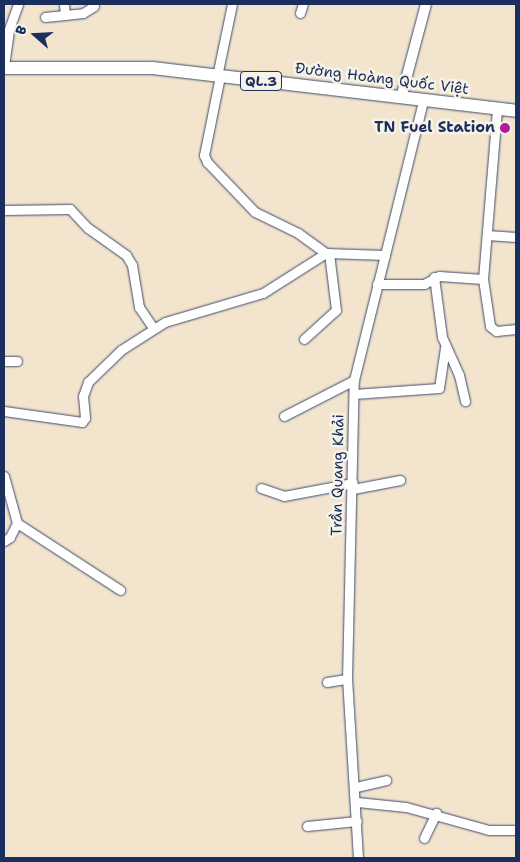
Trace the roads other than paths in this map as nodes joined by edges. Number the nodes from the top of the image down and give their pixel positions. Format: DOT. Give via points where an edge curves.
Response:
graph roads {
  1 [pos="18,4"];
  2 [pos="64,4"];
  3 [pos="232,4"];
  4 [pos="302,4"];
  5 [pos="426,4"];
  6 [pos="94,6"];
  7 [pos="300,13"];
  8 [pos="65,15"];
  9 [pos="44,17"];
  10 [pos="4,67"];
  11 [pos="219,76"];
  12 [pos="401,98"];
  13 [pos="423,101"];
  14 [pos="497,109"];
  15 [pos="516,111"];
  16 [pos="4,210"];
  17 [pos="487,235"];
  18 [pos="516,237"];
  19 [pos="327,253"];
  20 [pos="385,255"];
  21 [pos="434,277"];
  22 [pos="483,278"];
  23 [pos="377,284"];
  24 [pos="153,328"];
  25 [pos="516,329"];
  26 [pos="304,339"];
  27 [pos="446,348"];
  28 [pos="4,361"];
  29 [pos="17,361"];
  30 [pos="354,380"];
  31 [pos="354,394"];
  32 [pos="465,401"];
  33 [pos="4,411"];
  34 [pos="284,416"];
  35 [pos="4,476"];
  36 [pos="400,480"];
  37 [pos="353,486"];
  38 [pos="261,488"];
  39 [pos="17,523"];
  40 [pos="4,541"];
  41 [pos="120,590"];
  42 [pos="347,679"];
  43 [pos="328,682"];
  44 [pos="386,780"];
  45 [pos="356,787"];
  46 [pos="357,802"];
  47 [pos="436,813"];
  48 [pos="357,821"];
  49 [pos="307,826"];
  50 [pos="516,830"];
  51 [pos="424,838"];
  52 [pos="358,858"];
  1 -- 10 [label="street" via="9,29"];
  2 -- 8 [label="street"];
  3 -- 11 [label="street"];
  4 -- 7 [label="street"];
  5 -- 12 [label="main road"];
  6 -- 8 [label="street" via="83,13"];
  8 -- 9 [label="street"];
  10 -- 11 [label="highway, Đường Hoàng Quốc Việt / QL.3" via="152,68"];
  11 -- 12 [label="highway, Đường Hoàng Quốc Việt / QL.3"];
  11 -- 19 [label="street" via="205,160 255,212 298,233"];
  12 -- 13 [label="highway, Đường Hoàng Quốc Việt / QL.3"];
  13 -- 14 [label="highway, Đường Hoàng Quốc Việt / QL.3"];
  13 -- 20 [label="street, Trần Quang Khải"];
  14 -- 15 [label="highway, Đường Hoàng Quốc Việt / QL.3"];
  14 -- 17 [label="street"];
  16 -- 24 [label="street" via="70,209 88,228 126,255 132,265 139,307"];
  17 -- 18 [label="street"];
  17 -- 22 [label="street"];
  19 -- 20 [label="street"];
  19 -- 24 [label="street" via="263,293"];
  19 -- 26 [label="street" via="336,310"];
  20 -- 23 [label="street, Trần Quang Khải"];
  21 -- 22 [label="street"];
  21 -- 23 [label="street" via="424,284"];
  21 -- 27 [label="street"];
  22 -- 25 [label="street" via="490,326 496,331"];
  23 -- 30 [label="street, Trần Quang Khải"];
  24 -- 33 [label="street" via="115,354 88,382 83,396 83,421"];
  27 -- 31 [label="street" via="439,388"];
  27 -- 32 [label="street" via="459,375"];
  28 -- 29 [label="street"];
  30 -- 31 [label="street, Trần Quang Khải"];
  30 -- 34 [label="street"];
  31 -- 37 [label="street, Trần Quang Khải"];
  35 -- 39 [label="street"];
  36 -- 37 [label="street"];
  37 -- 38 [label="street" via="287,496"];
  37 -- 42 [label="street, Trần Quang Khải"];
  39 -- 40 [label="street" via="10,537"];
  39 -- 41 [label="street"];
  42 -- 43 [label="street"];
  42 -- 45 [label="street, Trần Quang Khải"];
  44 -- 45 [label="street"];
  45 -- 46 [label="street, Trần Quang Khải"];
  46 -- 47 [label="street"];
  46 -- 48 [label="street, Trần Quang Khải"];
  47 -- 50 [label="street" via="489,830"];
  47 -- 51 [label="street"];
  48 -- 49 [label="street"];
  48 -- 52 [label="street, Trần Quang Khải"];
}
